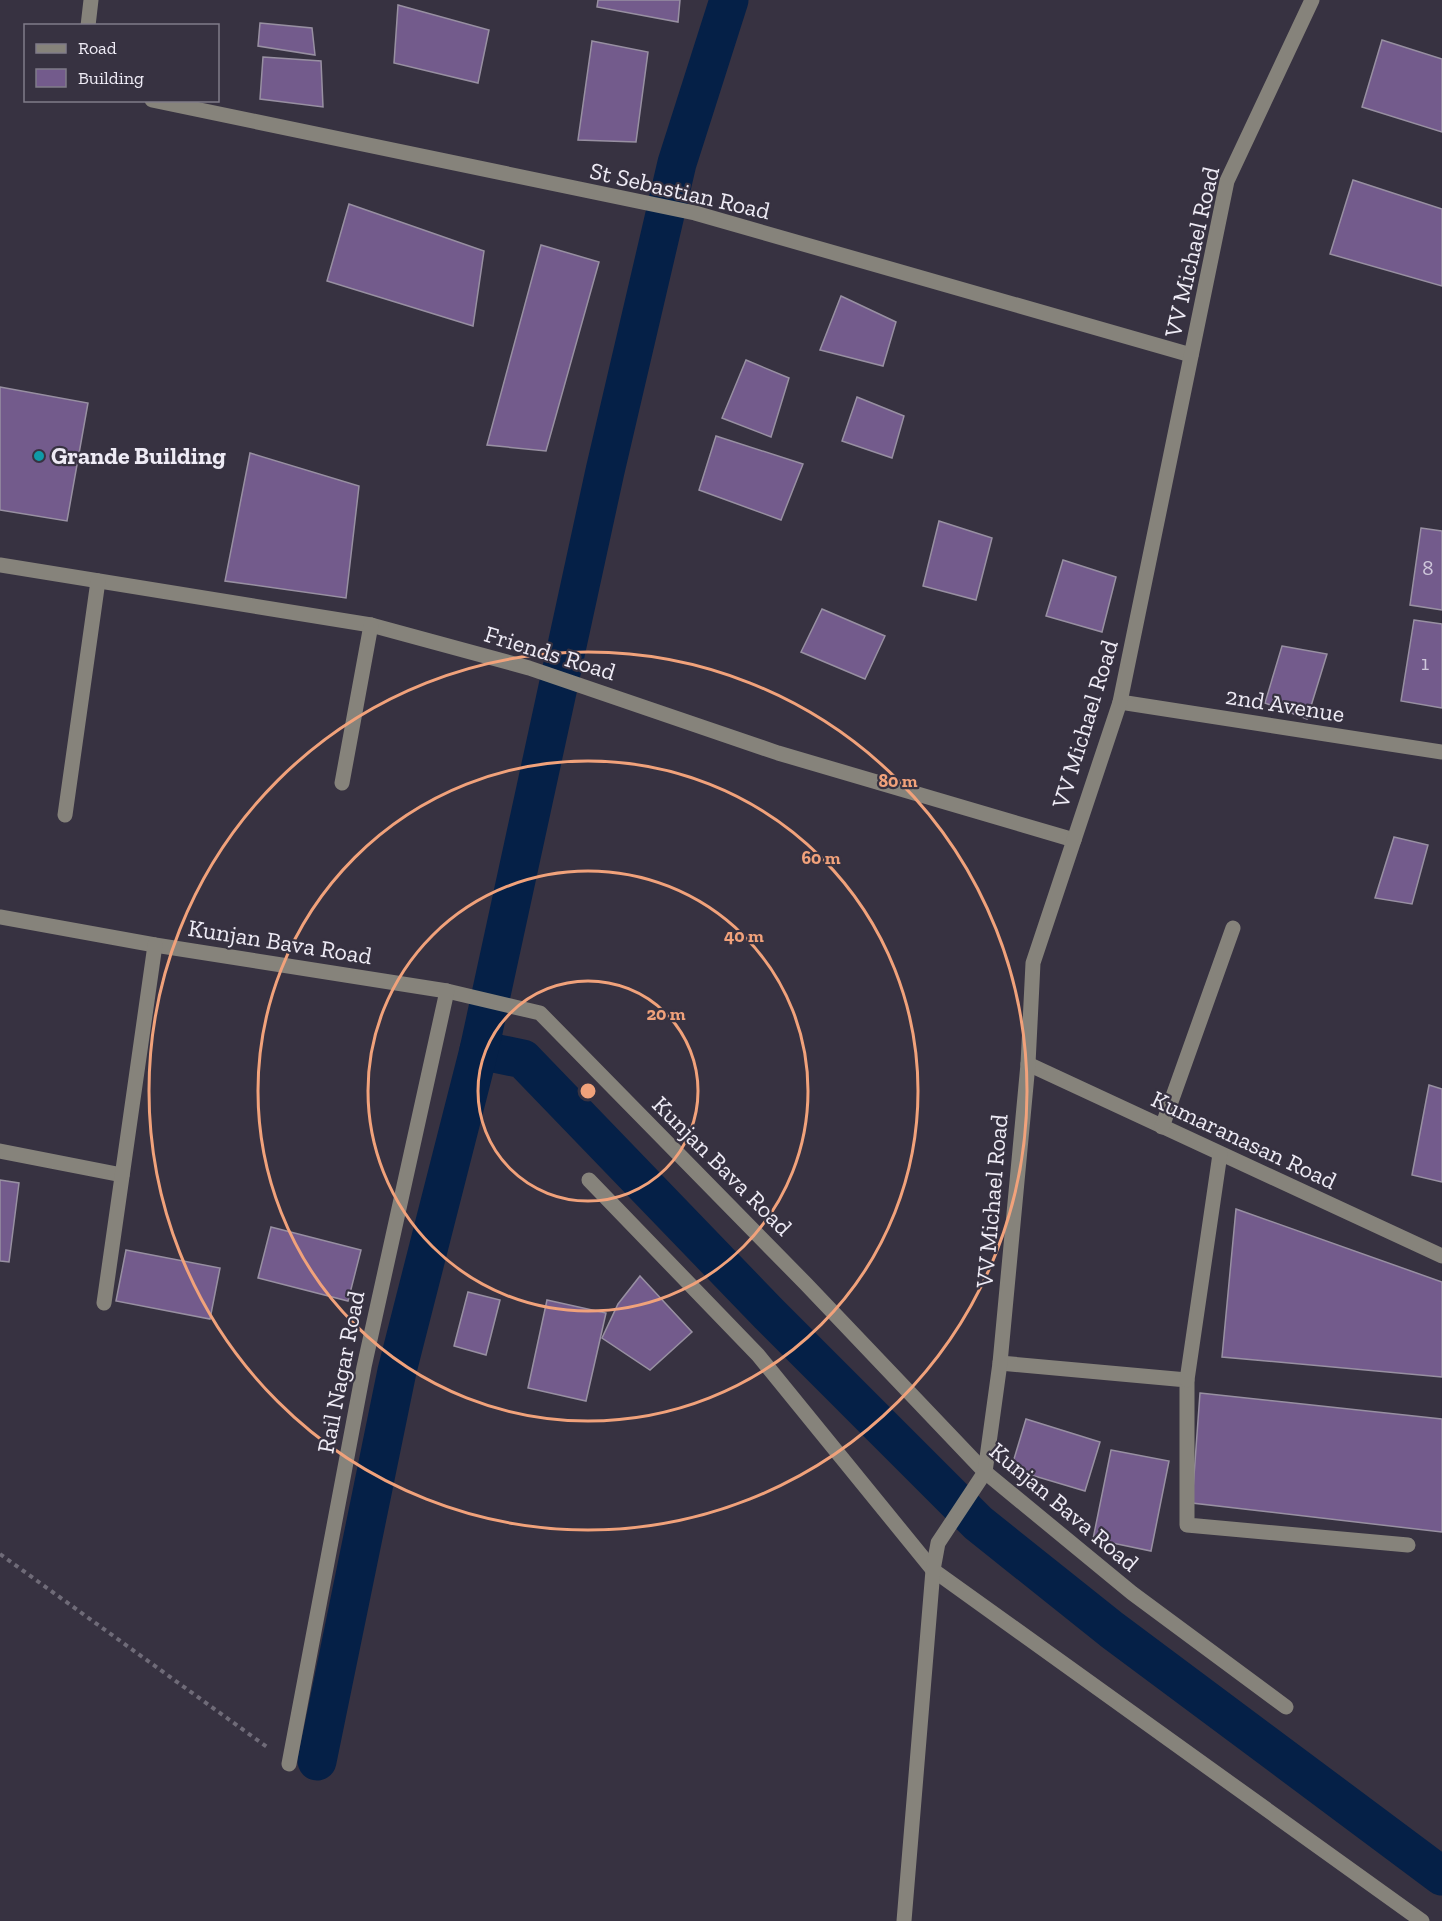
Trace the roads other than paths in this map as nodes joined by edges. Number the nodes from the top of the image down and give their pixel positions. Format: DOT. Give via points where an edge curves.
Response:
graph roads {
  1 [pos="91,0"];
  2 [pos="1312,0"];
  3 [pos="88,24"];
  4 [pos="161,102"];
  5 [pos="1191,355"];
  6 [pos="0,565"];
  7 [pos="98,580"];
  8 [pos="371,625"];
  9 [pos="1120,702"];
  10 [pos="1442,752"];
  11 [pos="342,783"];
  12 [pos="65,815"];
  13 [pos="1074,840"];
  14 [pos="0,917"];
  15 [pos="1233,928"];
  16 [pos="155,945"];
  17 [pos="447,991"];
  18 [pos="1028,1064"];
  19 [pos="1162,1126"];
  20 [pos="0,1151"];
  21 [pos="1220,1154"];
  22 [pos="122,1175"];
  23 [pos="590,1180"];
  24 [pos="1442,1256"];
  25 [pos="104,1303"];
  26 [pos="1000,1363"];
  27 [pos="1187,1380"];
  28 [pos="983,1475"];
  29 [pos="1408,1545"];
  30 [pos="933,1570"];
  31 [pos="1286,1707"];
  32 [pos="289,1764"];
  33 [pos="904,1921"];
  34 [pos="1422,1921"];
  1 -- 3 [label="street"];
  2 -- 5 [label="street, VV Michael Road" via="1227,181"];
  4 -- 5 [label="street, St Sebastian Road" via="689,212"];
  5 -- 9 [label="street, VV Michael Road"];
  6 -- 7 [label="street, Friends Road"];
  7 -- 8 [label="street, Friends Road"];
  7 -- 12 [label="street"];
  8 -- 11 [label="street"];
  8 -- 13 [label="street, Friends Road" via="529,668 778,753"];
  9 -- 10 [label="street, 2nd Avenue"];
  9 -- 13 [label="street, VV Michael Road"];
  13 -- 18 [label="street, VV Michael Road" via="1032,963"];
  14 -- 16 [label="street, Kunjan Bava Road"];
  15 -- 19 [label="street"];
  16 -- 17 [label="street, Kunjan Bava Road"];
  16 -- 22 [label="street"];
  17 -- 28 [label="street, Kunjan Bava Road" via="540,1013 798,1275"];
  17 -- 32 [label="street, Rail Nagar Road" via="364,1367"];
  18 -- 19 [label="street, Kumaranasan Road"];
  18 -- 26 [label="street, VV Michael Road"];
  19 -- 21 [label="street, Kumaranasan Road"];
  20 -- 22 [label="street"];
  21 -- 24 [label="street, Kumaranasan Road"];
  21 -- 27 [label="street"];
  22 -- 25 [label="street"];
  23 -- 30 [label="street" via="758,1355"];
  26 -- 27 [label="street"];
  26 -- 28 [label="street, VV Michael Road"];
  27 -- 29 [label="street" via="1187,1525"];
  28 -- 30 [label="street" via="938,1543"];
  28 -- 31 [label="street, Kunjan Bava Road" via="1132,1593"];
  30 -- 33 [label="street"];
  30 -- 34 [label="street"];
}
